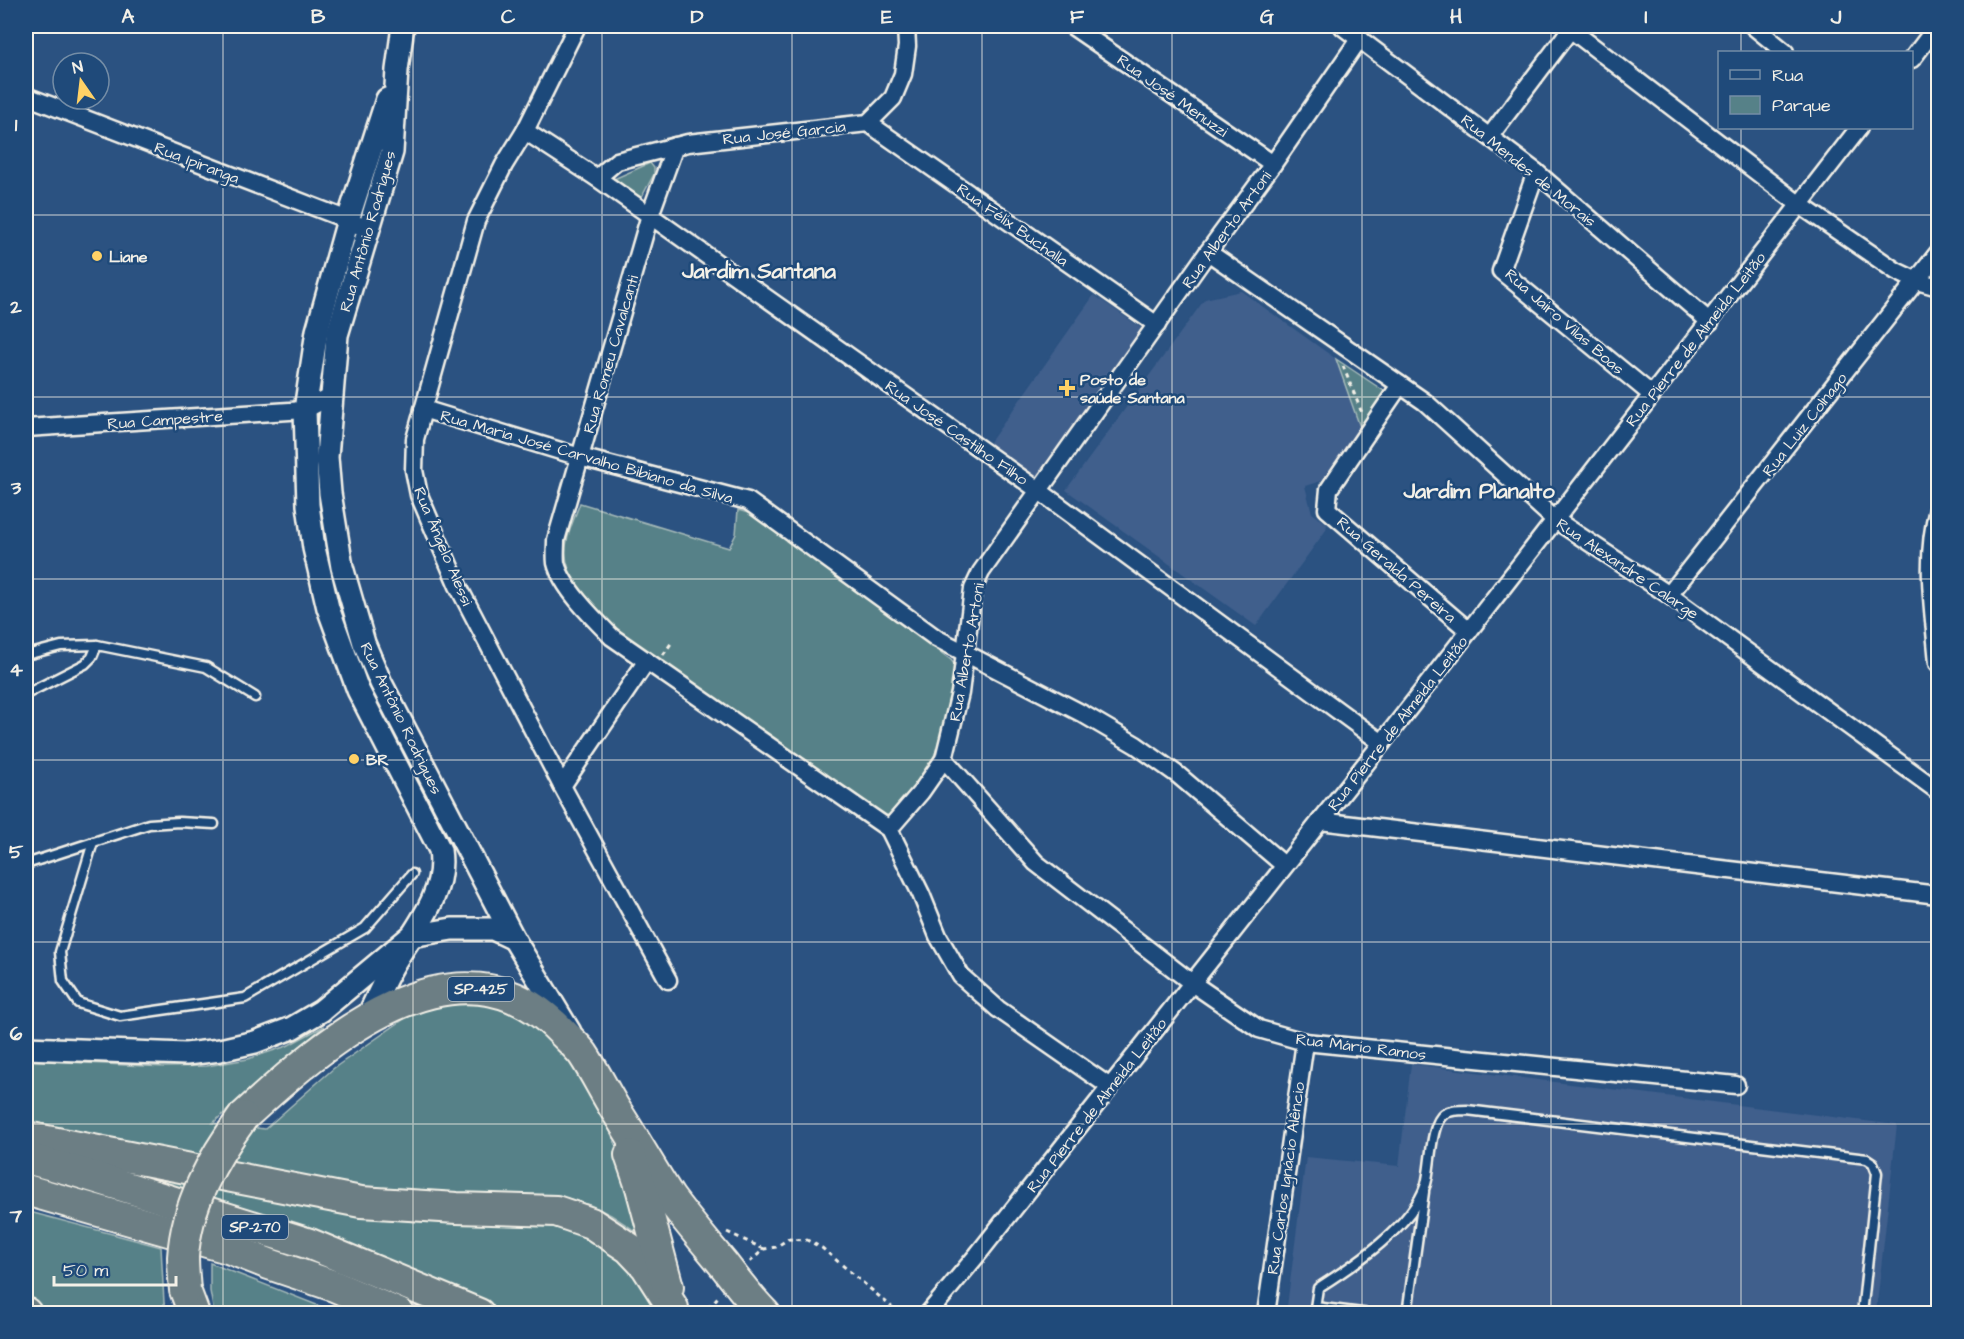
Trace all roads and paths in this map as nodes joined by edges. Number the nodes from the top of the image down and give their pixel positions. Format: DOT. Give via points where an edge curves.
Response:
graph roads {
  1 [pos="404,26"];
  2 [pos="577,26"];
  3 [pos="906,26"];
  4 [pos="1072,26"];
  5 [pos="1342,26"];
  6 [pos="1753,26"];
  7 [pos="1937,26"];
  8 [pos="1571,27"];
  9 [pos="1360,38"];
  10 [pos="1784,51"];
  11 [pos="1913,56"];
  12 [pos="397,70"];
  13 [pos="26,96"];
  14 [pos="868,123"];
  15 [pos="1858,129"];
  16 [pos="525,131"];
  17 [pos="1490,136"];
  18 [pos="675,146"];
  19 [pos="1273,164"];
  20 [pos="1536,172"];
  21 [pos="597,178"];
  22 [pos="1800,205"];
  23 [pos="650,215"];
  24 [pos="348,220"];
  25 [pos="368,231"];
  26 [pos="1208,252"];
  27 [pos="1938,254"];
  28 [pos="1917,281"];
  29 [pos="1938,287"];
  30 [pos="1710,322"];
  31 [pos="1157,325"];
  32 [pos="327,333"];
  33 [pos="1332,338"];
  34 [pos="1400,385"];
  35 [pos="1651,394"];
  36 [pos="332,396"];
  37 [pos="423,409"];
  38 [pos="305,410"];
  39 [pos="26,428"];
  40 [pos="1369,431"];
  41 [pos="580,457"];
  42 [pos="1038,490"];
  43 [pos="1938,510"];
  44 [pos="1554,519"];
  45 [pos="1669,596"];
  46 [pos="1469,631"];
  47 [pos="98,645"];
  48 [pos="1938,653"];
  49 [pos="26,655"];
  50 [pos="965,655"];
  51 [pos="646,662"];
  52 [pos="26,694"];
  53 [pos="255,697"];
  54 [pos="1382,743"];
  55 [pos="944,759"];
  56 [pos="562,786"];
  57 [pos="1938,791"];
  58 [pos="1320,821"];
  59 [pos="214,824"];
  60 [pos="889,830"];
  61 [pos="93,842"];
  62 [pos="26,864"];
  63 [pos="1284,866"];
  64 [pos="412,874"];
  65 [pos="1938,895"];
  66 [pos="411,936"];
  67 [pos="514,939"];
  68 [pos="668,980"];
  69 [pos="1192,983"];
  70 [pos="365,1022"];
  71 [pos="1305,1042"];
  72 [pos="26,1048"];
  73 [pos="583,1053"];
  74 [pos="1736,1085"];
  75 [pos="1110,1087"];
  76 [pos="612,1104"];
  77 [pos="26,1137"];
  78 [pos="26,1158"];
  79 [pos="1425,1185"];
  80 [pos="26,1190"];
  81 [pos="269,1264"];
  82 [pos="735,1280"];
  83 [pos="189,1306"];
  84 [pos="1315,1310"];
  85 [pos="683,1312"];
  86 [pos="356,1314"];
  87 [pos="399,1314"];
  88 [pos="478,1314"];
  89 [pos="765,1314"];
  90 [pos="900,1314"];
  91 [pos="928,1314"];
  92 [pos="1266,1314"];
  93 [pos="1370,1314"];
  94 [pos="1407,1314"];
  95 [pos="1863,1314"];
  1 -- 12 [label="street, Rua Antônio Rodrigues"];
  2 -- 16 [label="street, Rua Ângelo Alessi"];
  3 -- 14 [label="street, Rua José Garcia" via="903,74 893,98"];
  4 -- 19 [label="street, Rua José Menuzzi"];
  5 -- 9 [label="street, Rua Mendes de Morais"];
  6 -- 10 [label="street"];
  7 -- 11 [label="street"];
  8 -- 17 [label="street"];
  8 -- 22 [label="street"];
  9 -- 17 [label="street, Rua Mendes de Morais"];
  9 -- 19 [label="street, Rua Alberto Artoni"];
  12 -- 24 [label="street, Rua Antônio Rodrigues"];
  12 -- 25 [label="street, Rua Antônio Rodrigues" via="392,152"];
  13 -- 24 [label="street, Rua Ipiranga"];
  14 -- 18 [label="street, Rua José Garcia"];
  14 -- 31 [label="street, Rua Félix Buchalla"];
  15 -- 22 [label="street, Rua Pierre de Almeida Leitão"];
  16 -- 21 [label="street, Rua José Castilho Filho"];
  16 -- 37 [label="street, Rua Ângelo Alessi" via="476,221"];
  17 -- 20 [label="street, Rua Mendes de Morais"];
  18 -- 21 [label="street, Rua José Garcia" via="617,162"];
  18 -- 23 [label="street, Rua Romeu Cavalcanti"];
  19 -- 26 [label="street, Rua Alberto Artoni"];
  20 -- 30 [label="street, Rua Mendes de Morais"];
  20 -- 35 [label="street, Rua Jairo Vilas Boas" via="1501,271"];
  21 -- 23 [label="street, Rua José Castilho Filho"];
  22 -- 28 [label="street" via="1896,271"];
  22 -- 30 [label="street, Rua Pierre de Almeida Leitão"];
  23 -- 41 [label="street, Rua Romeu Cavalcanti"];
  23 -- 42 [label="street, Rua José Castilho Filho"];
  24 -- 25 [label="street, Rua Ipiranga"];
  24 -- 32 [label="street, Rua Antônio Rodrigues"];
  25 -- 32 [label="street, Rua Antônio Rodrigues"];
  26 -- 31 [label="street, Rua Alberto Artoni"];
  26 -- 33 [label="street, Rua Alexandre Calarge"];
  27 -- 28 [label="street, Rua Luiz Colnago"];
  28 -- 29 [label="street"];
  28 -- 45 [label="street, Rua Luiz Colnago"];
  30 -- 35 [label="street, Rua Pierre de Almeida Leitão"];
  31 -- 42 [label="street, Rua Alberto Artoni"];
  32 -- 36 [label="street, Rua Antônio Rodrigues"];
  32 -- 38 [label="street, Rua Antônio Rodrigues"];
  33 -- 34 [label="street, Rua Alexandre Calarge"];
  33 -- 40 [label="path"];
  34 -- 40 [label="street, Rua Geralda Pereira"];
  34 -- 44 [label="street, Rua Alexandre Calarge" via="1425,402"];
  35 -- 44 [label="street, Rua Pierre de Almeida Leitão"];
  36 -- 38 [label="street"];
  36 -- 67 [label="street, Rua Antônio Rodrigues" via="327,458 330,494 342,567 364,643"];
  37 -- 41 [label="street, Rua Maria José Carvalho Bibiano da Silva"];
  37 -- 56 [label="street, Rua Ângelo Alessi" via="415,439 414,470 419,495 458,586"];
  38 -- 39 [label="street, Rua Campestre"];
  38 -- 66 [label="street, Rua Antônio Rodrigues" via="308,505 328,608 358,690 440,849 443,866 438,884 428,911"];
  40 -- 46 [label="street, Rua Geralda Pereira" via="1329,489 1328,509"];
  41 -- 50 [label="street, Rua Maria José Carvalho Bibiano da Silva" via="747,501"];
  41 -- 51 [label="street, Rua Romeu Cavalcanti" via="556,540 556,564 587,612 612,638"];
  42 -- 50 [label="street, Rua Alberto Artoni" via="981,572 974,589"];
  42 -- 54 [label="street, Rua José Castilho Filho"];
  43 -- 48 [label="street" via="1930,576"];
  44 -- 45 [label="street, Rua Alexandre Calarge"];
  44 -- 46 [label="street, Rua Pierre de Almeida Leitão"];
  45 -- 57 [label="street, Rua Alexandre Calarge"];
  46 -- 54 [label="street, Rua Pierre de Almeida Leitão"];
  47 -- 49 [label="lane" via="61,646"];
  47 -- 52 [label="lane" via="85,664"];
  47 -- 53 [label="lane" via="206,667"];
  50 -- 55 [label="street, Rua Alberto Artoni"];
  50 -- 63 [label="street, Rua Maria José Carvalho Bibiano da Silva" via="1136,745 1178,775"];
  51 -- 56 [label="street"];
  51 -- 60 [label="street"];
  54 -- 58 [label="street, Rua Pierre de Almeida Leitão"];
  55 -- 60 [label="street, Rua Alberto Artoni"];
  55 -- 69 [label="street, Rua Mário Ramos" via="1036,863"];
  56 -- 68 [label="street, Rua Ângelo Alessi"];
  58 -- 63 [label="street, Rua Pierre de Almeida Leitão"];
  58 -- 65 [label="street"];
  59 -- 61 [label="lane" via="149,824"];
  60 -- 75 [label="street" via="961,976 998,1010"];
  61 -- 62 [label="lane"];
  61 -- 64 [label="lane" via="60,952 63,981 78,1003 120,1016 244,998 364,928"];
  63 -- 69 [label="street, Rua Pierre de Almeida Leitão"];
  66 -- 67 [label="street" via="452,929 493,929"];
  66 -- 70 [label="street"];
  66 -- 72 [label="street" via="321,1011 292,1028 255,1042 186,1054"];
  67 -- 73 [label="street, Rua Antônio Rodrigues"];
  69 -- 71 [label="street, Rua Mário Ramos" via="1259,1029"];
  69 -- 75 [label="street, Rua Pierre de Almeida Leitão"];
  70 -- 73 [label="highway, SP-425" via="408,999 436,990 493,990 522,1000 549,1018"];
  70 -- 83 [label="highway, SP-425, bridge" via="284,1079 243,1117 223,1144 188,1222 183,1257"];
  71 -- 74 [label="street, Rua Mário Ramos"];
  71 -- 92 [label="street, Rua Carlos Ignácio Alêncio"];
  73 -- 76 [label="highway, SP-425"];
  75 -- 91 [label="street, Rua Pierre de Almeida Leitão"];
  76 -- 82 [label="highway" via="670,1197"];
  76 -- 85 [label="highway, SP-425"];
  77 -- 85 [label="highway" via="361,1202 556,1212 591,1223 629,1248"];
  78 -- 88 [label="highway, SP-270" via="310,1244"];
  79 -- 84 [label="lane" via="1406,1219 1318,1288"];
  79 -- 94 [label="lane"];
  79 -- 95 [label="lane" via="1437,1125 1443,1115 1454,1110 1867,1159 1877,1173"];
  80 -- 81 [label="highway, SP-270" via="228,1248"];
  81 -- 86 [label="highway"];
  81 -- 87 [label="highway, SP-270"];
  82 -- 85 [label="path"];
  82 -- 89 [label="highway"];
  82 -- 90 [label="path" via="758,1252 788,1239 807,1240 822,1248"];
  84 -- 93 [label="lane"];
}
